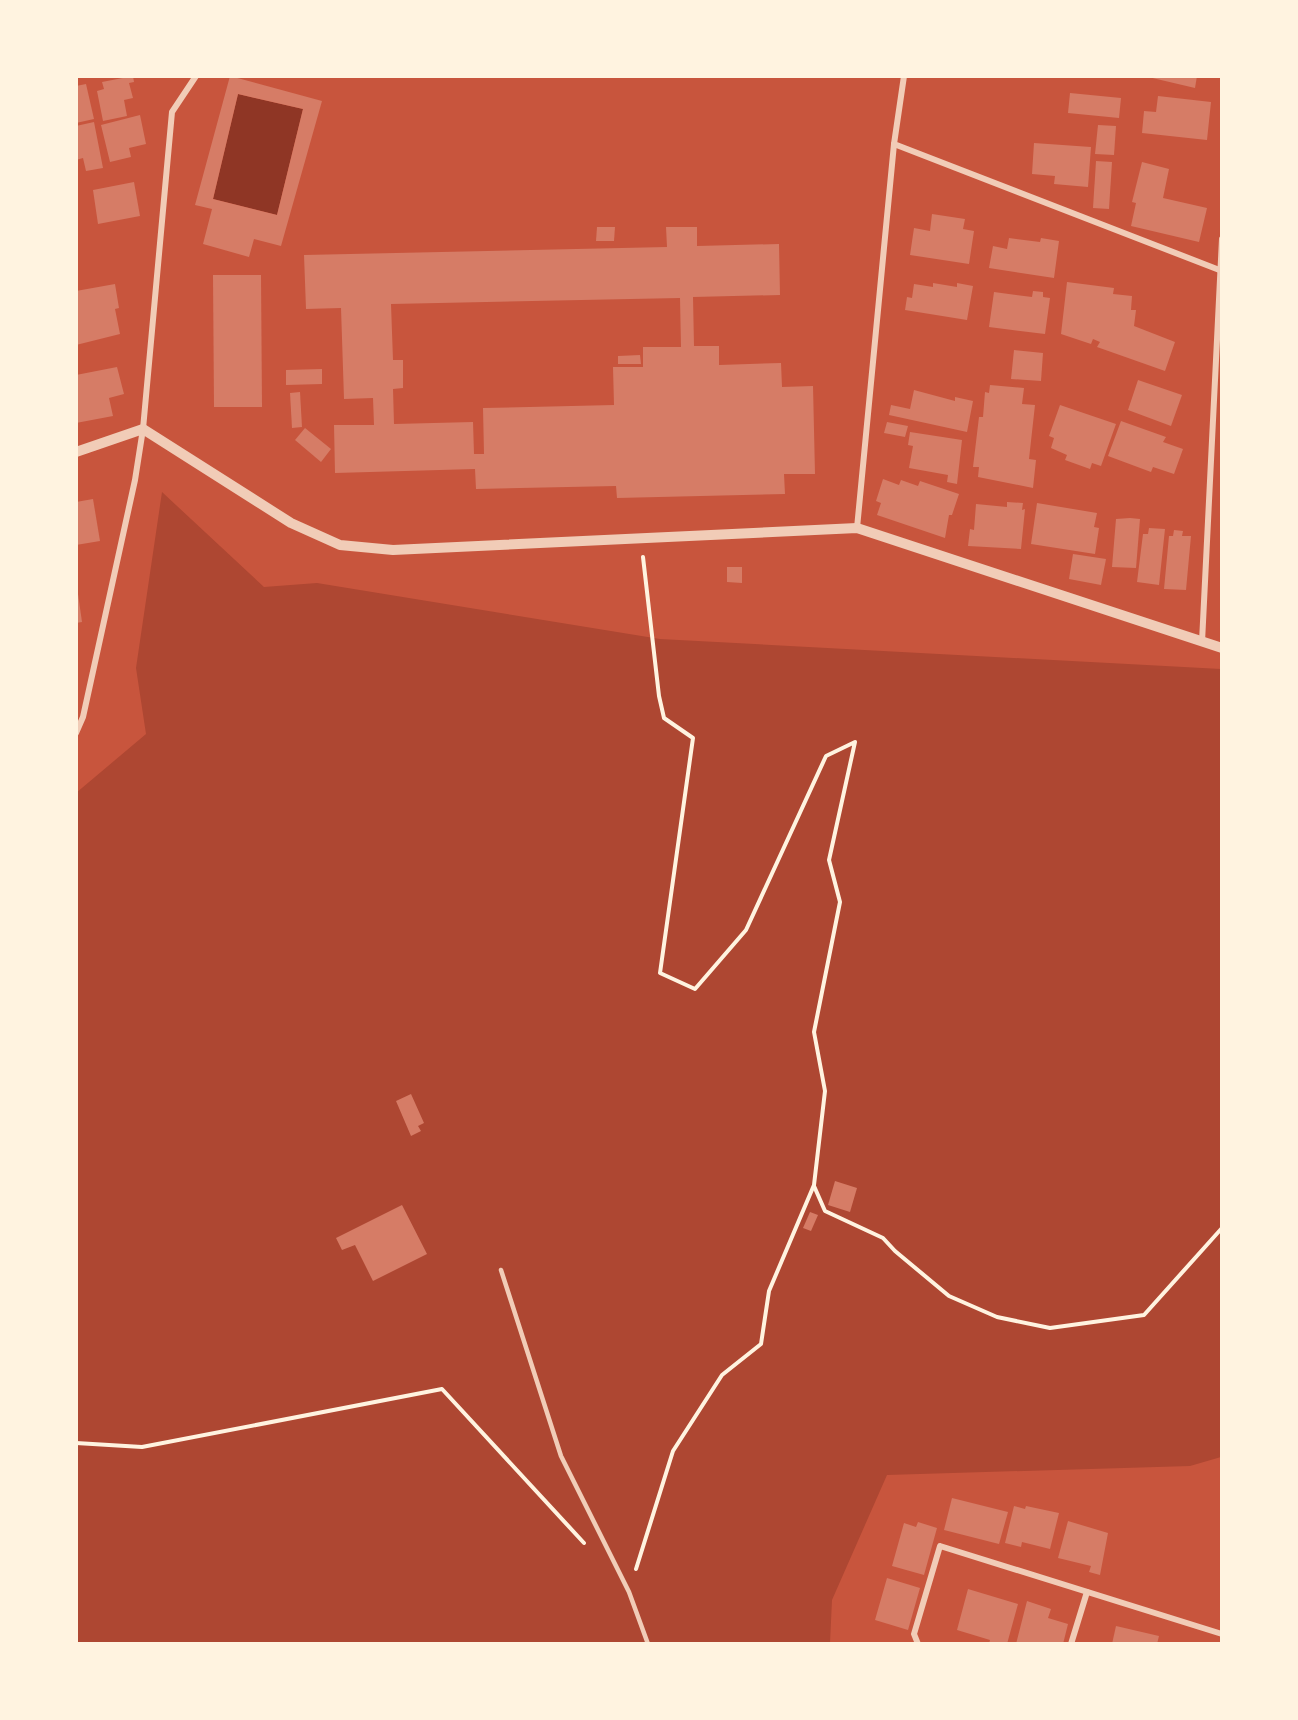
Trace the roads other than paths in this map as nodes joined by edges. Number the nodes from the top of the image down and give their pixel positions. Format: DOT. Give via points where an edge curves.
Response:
graph roads {
  1 [pos="196,76"];
  2 [pos="904,76"];
  3 [pos="894,144"];
  4 [pos="1221,239"];
  5 [pos="1220,271"];
  6 [pos="143,429"];
  7 [pos="76,452"];
  8 [pos="858,528"];
  9 [pos="1202,642"];
  10 [pos="1221,648"];
  11 [pos="76,733"];
  12 [pos="501,1270"];
  13 [pos="1087,1592"];
  14 [pos="1221,1634"];
  15 [pos="648,1644"];
  16 [pos="918,1644"];
  17 [pos="1071,1644"];
  1 -- 6 [label="street" via="172,112"];
  2 -- 3 [label="street"];
  3 -- 5 [label="street"];
  3 -- 8 [label="street"];
  4 -- 5 [label="street"];
  5 -- 9 [label="street"];
  6 -- 7 [label="street"];
  6 -- 8 [label="street" via="291,523 340,545 393,550"];
  6 -- 11 [label="street" via="83,717"];
  8 -- 9 [label="street"];
  9 -- 10 [label="street"];
  12 -- 15 [label="lane" via="561,1456 628,1592"];
  13 -- 14 [label="street"];
  13 -- 16 [label="street" via="940,1546 914,1634"];
  13 -- 17 [label="street"];
}
